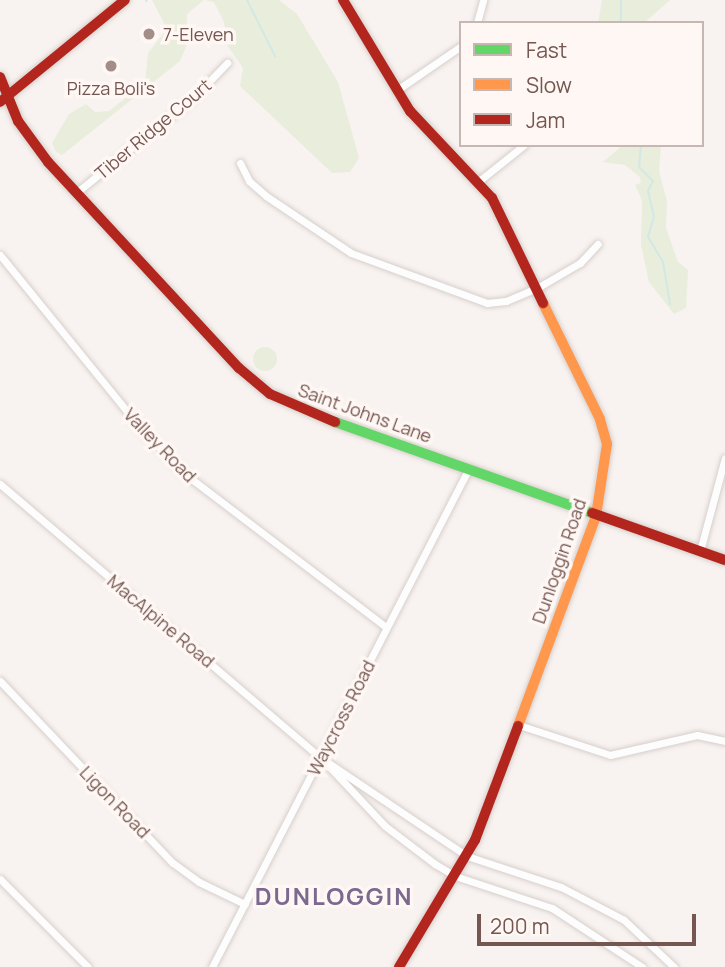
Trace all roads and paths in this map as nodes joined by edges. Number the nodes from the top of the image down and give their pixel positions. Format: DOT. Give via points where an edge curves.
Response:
graph roads {
  1 [pos="125,0"];
  2 [pos="343,0"];
  3 [pos="483,0"];
  4 [pos="478,21"];
  5 [pos="459,47"];
  6 [pos="227,63"];
  7 [pos="0,77"];
  8 [pos="397,90"];
  9 [pos="5,100"];
  10 [pos="522,147"];
  11 [pos="240,163"];
  12 [pos="479,181"];
  13 [pos="76,193"];
  14 [pos="598,244"];
  15 [pos="0,255"];
  16 [pos="537,288"];
  17 [pos="725,458"];
  18 [pos="468,470"];
  19 [pos="0,484"];
  20 [pos="596,516"];
  21 [pos="700,551"];
  22 [pos="725,560"];
  23 [pos="386,627"];
  24 [pos="0,681"];
  25 [pos="519,725"];
  26 [pos="725,741"];
  27 [pos="321,758"];
  28 [pos="467,856"];
  29 [pos="455,876"];
  30 [pos="0,879"];
  31 [pos="245,904"];
  32 [pos="88,967"];
  33 [pos="212,967"];
  34 [pos="398,967"];
  35 [pos="642,967"];
  36 [pos="674,967"];
  1 -- 9 [label="street"];
  2 -- 8 [label="street, Dunloggin Road"];
  3 -- 4 [label="street"];
  5 -- 8 [label="street"];
  6 -- 13 [label="street, Tiber Ridge Court" via="196,95"];
  7 -- 9 [label="street, Saint Johns Lane"];
  8 -- 12 [label="street, Dunloggin Road" via="423,127"];
  9 -- 13 [label="street, Saint Johns Lane"];
  10 -- 12 [label="street"];
  11 -- 16 [label="street" via="249,181 275,203 368,261 487,303 506,302"];
  12 -- 16 [label="street, Dunloggin Road" via="501,213"];
  13 -- 18 [label="street, Saint Johns Lane" via="239,368 270,394 303,411"];
  14 -- 16 [label="street" via="580,263"];
  15 -- 23 [label="street, Valley Road" via="143,431 184,474"];
  16 -- 20 [label="street, Dunloggin Road" via="605,433 607,457"];
  17 -- 21 [label="street"];
  18 -- 20 [label="street, Saint Johns Lane"];
  18 -- 23 [label="street, Waycross Road"];
  19 -- 27 [label="street, MacAlpine Road"];
  20 -- 21 [label="street, Saint Johns Lane"];
  20 -- 25 [label="street, Dunloggin Road"];
  21 -- 22 [label="street, Saint Johns Lane"];
  23 -- 27 [label="street, Waycross Road"];
  24 -- 31 [label="street, Ligon Road" via="176,864"];
  25 -- 26 [label="street" via="610,755 692,736"];
  25 -- 28 [label="street, Dunloggin Road"];
  27 -- 28 [label="street, MacAlpine Road"];
  27 -- 29 [label="street, MacAlpine Road" via="385,826"];
  27 -- 31 [label="street, Waycross Road"];
  28 -- 29 [label="street, Dunloggin Road"];
  28 -- 36 [label="street, MacAlpine Road" via="581,896 642,933"];
  29 -- 34 [label="street, Dunloggin Road"];
  29 -- 35 [label="street, MacAlpine Road" via="552,908"];
  30 -- 32 [label="street"];
  31 -- 33 [label="street, Waycross Road"];
}
